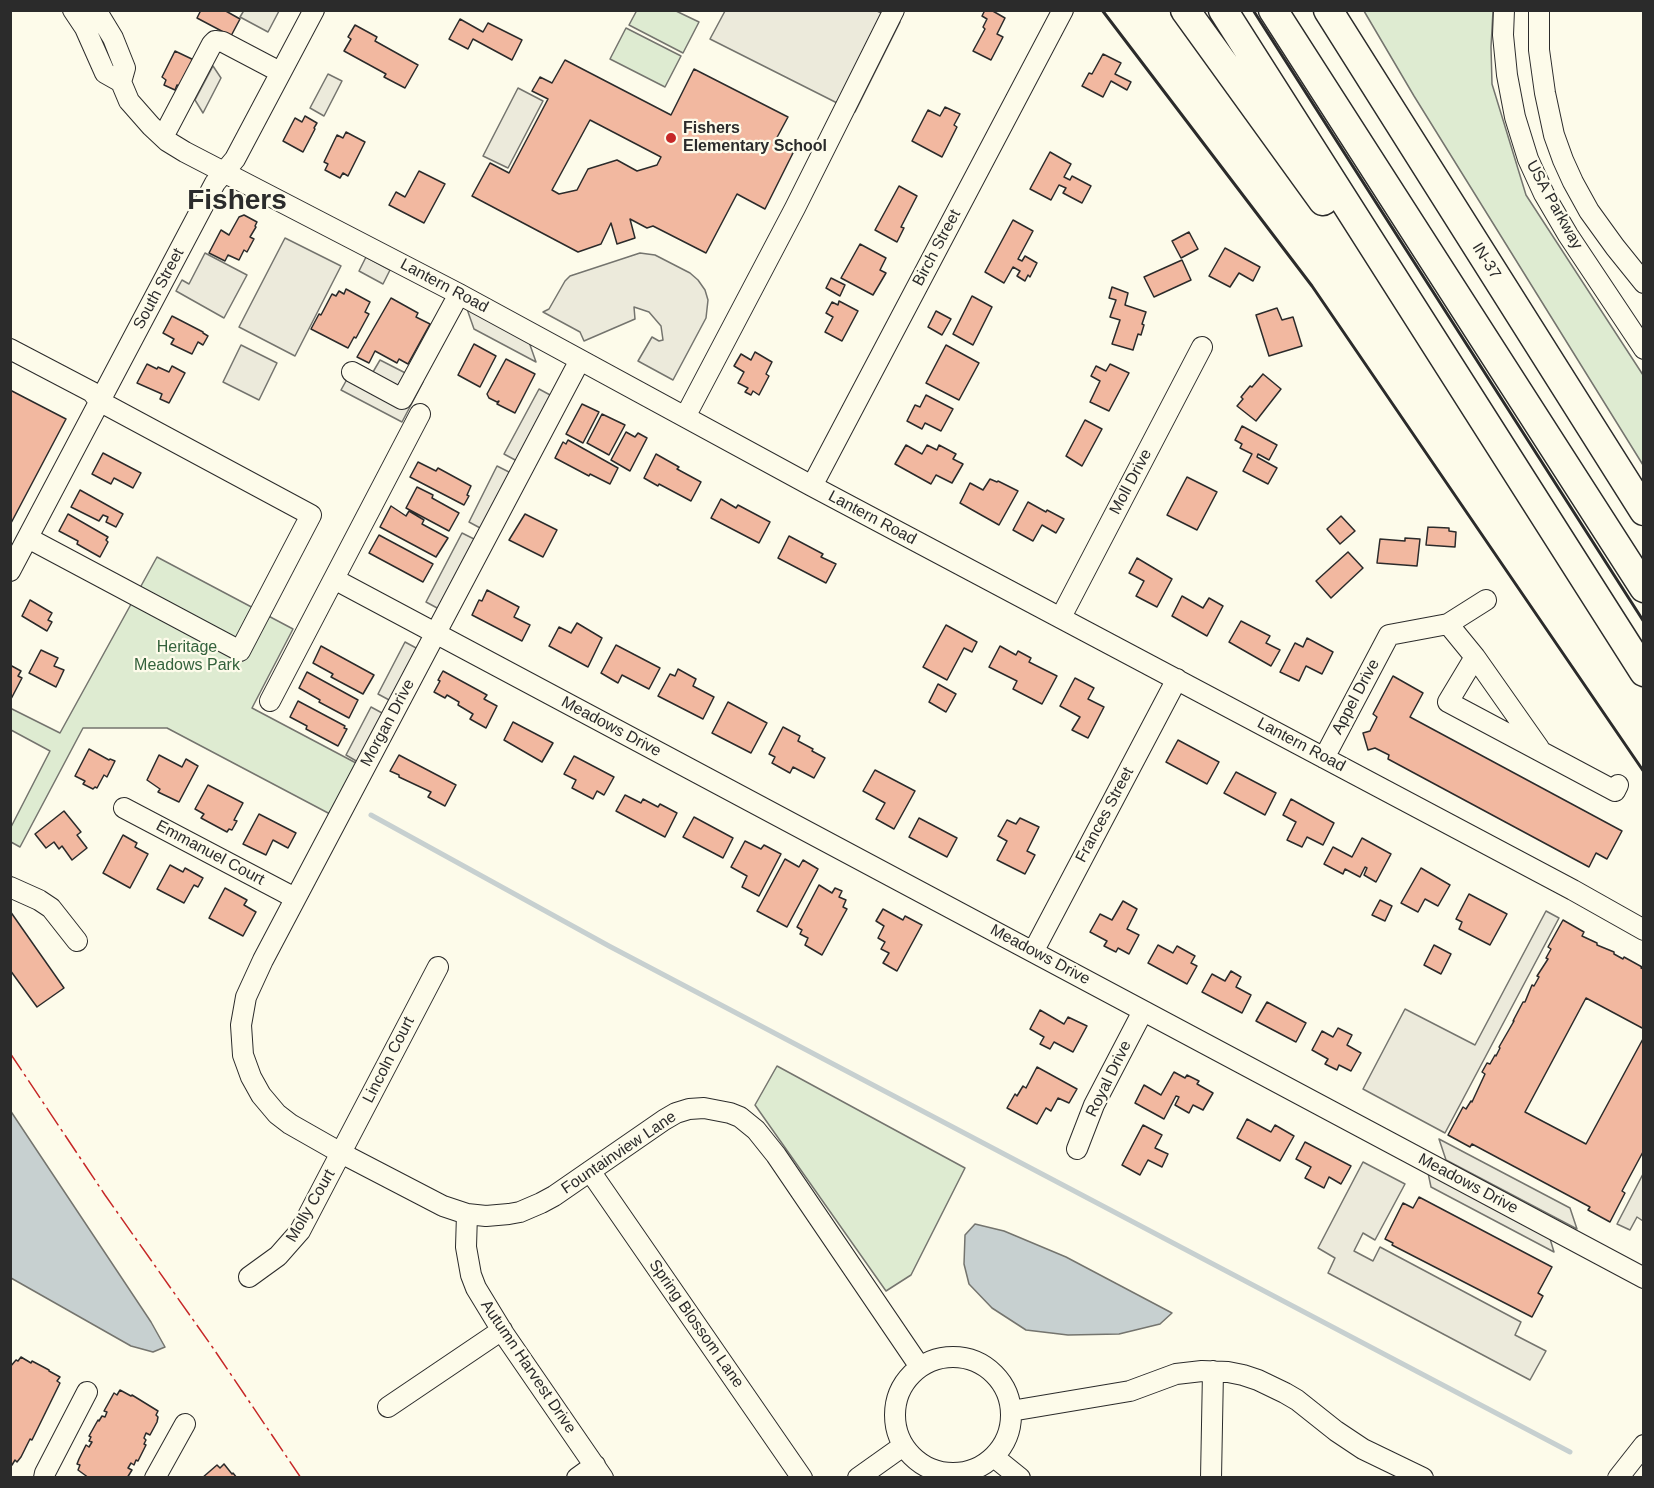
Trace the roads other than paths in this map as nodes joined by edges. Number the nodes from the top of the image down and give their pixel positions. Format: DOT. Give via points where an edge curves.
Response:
graph roads {
  1 [pos="73,10"];
  2 [pos="96,10"];
  3 [pos="314,10"];
  4 [pos="894,10"];
  5 [pos="1063,10"];
  6 [pos="1185,10"];
  7 [pos="1223,10"];
  8 [pos="1273,10"];
  9 [pos="1328,10"];
  10 [pos="1504,10"];
  11 [pos="1539,10"];
  12 [pos="280,72"];
  13 [pos="121,82"];
  14 [pos="163,136"];
  15 [pos="223,172"];
  16 [pos="1644,283"];
  17 [pos="459,294"];
  18 [pos="1202,347"];
  19 [pos="1644,348"];
  20 [pos="10,349"];
  21 [pos="580,360"];
  22 [pos="352,372"];
  23 [pos="99,401"];
  24 [pos="420,414"];
  25 [pos="685,417"];
  26 [pos="1493,436"];
  27 [pos="812,486"];
  28 [pos="1644,511"];
  29 [pos="28,538"];
  30 [pos="10,571"];
  31 [pos="334,579"];
  32 [pos="1644,588"];
  33 [pos="1486,600"];
  34 [pos="1061,617"];
  35 [pos="1448,624"];
  36 [pos="436,633"];
  37 [pos="1475,657"];
  38 [pos="1644,672"];
  39 [pos="1177,679"];
  40 [pos="270,700"];
  41 [pos="1543,753"];
  42 [pos="1324,758"];
  43 [pos="1618,785"];
  44 [pos="124,808"];
  45 [pos="10,887"];
  46 [pos="295,898"];
  47 [pos="1644,930"];
  48 [pos="77,941"];
  49 [pos="1033,952"];
  50 [pos="438,967"];
  51 [pos="1143,1011"];
  52 [pos="261,1095"];
  53 [pos="1077,1149"];
  54 [pos="341,1153"];
  55 [pos="590,1171"];
  56 [pos="468,1214"];
  57 [pos="249,1277"];
  58 [pos="1644,1278"];
  59 [pos="502,1330"];
  60 [pos="920,1367"];
  61 [pos="1213,1371"];
  62 [pos="87,1392"];
  63 [pos="388,1407"];
  64 [pos="1011,1411"];
  65 [pos="185,1424"];
  66 [pos="1644,1445"];
  67 [pos="903,1446"];
  68 [pos="994,1457"];
  69 [pos="599,1471"];
  70 [pos="1400,1473"];
  71 [pos="44,1478"];
  72 [pos="155,1478"];
  73 [pos="577,1478"];
  74 [pos="802,1478"];
  75 [pos="858,1478"];
  76 [pos="1020,1478"];
  77 [pos="1211,1478"];
  78 [pos="1423,1478"];
  79 [pos="1618,1478"];
  1 -- 13 [label="street, Lantern Road" via="105,73"];
  2 -- 13 [label="street, Lantern Road" via="125,68"];
  3 -- 12 [label="street, South Street"];
  4 -- 25 [label="street"];
  5 -- 27 [label="street, Birch Street"];
  6 -- 26 [label="highway"];
  7 -- 26 [label="highway"];
  8 -- 32 [label="highway"];
  9 -- 28 [label="highway, IN-37"];
  10 -- 19 [label="street, USA Parkway" via="1507,75 1528,159 1568,235"];
  11 -- 16 [label="street, USA Parkway" via="1545,93 1563,160 1589,210"];
  12 -- 14 [label="street" via="218,41 212,44"];
  12 -- 15 [label="street, South Street" via="235,159"];
  13 -- 14 [label="street, Lantern Road" via="129,101"];
  14 -- 15 [label="street, Lantern Road"];
  15 -- 17 [label="street, Lantern Road"];
  15 -- 23 [label="street, South Street"];
  17 -- 21 [label="street, Lantern Road"];
  17 -- 22 [label="street" via="402,399"];
  18 -- 34 [label="street, Moll Drive"];
  20 -- 23 [label="street" via="92,392"];
  21 -- 25 [label="street, Lantern Road"];
  21 -- 36 [label="street, Morgan Drive"];
  23 -- 29 [label="street, South Street"];
  23 -- 29 [label="street" via="311,515 262,610 240,651"];
  24 -- 31 [label="street"];
  25 -- 27 [label="street, Lantern Road"];
  26 -- 38 [label="highway"];
  27 -- 34 [label="street, Lantern Road"];
  29 -- 30 [label="street, South Street"];
  31 -- 36 [label="street, Meadows Drive"];
  31 -- 40 [label="street"];
  33 -- 35 [label="street"];
  34 -- 39 [label="street, Lantern Road"];
  35 -- 37 [label="street"];
  35 -- 42 [label="street, Appel Drive" via="1389,635"];
  36 -- 46 [label="street, Morgan Drive"];
  36 -- 49 [label="street, Meadows Drive"];
  37 -- 41 [label="street"];
  37 -- 41 [label="street" via="1448,702"];
  39 -- 42 [label="street, Lantern Road"];
  39 -- 49 [label="street, Frances Street"];
  41 -- 43 [label="street" via="1615,791"];
  42 -- 47 [label="street, Lantern Road"];
  44 -- 46 [label="street, Emmanuel Court"];
  45 -- 48 [label="street" via="51,908"];
  46 -- 52 [label="street, Morgan Drive" via="246,997 241,1024 243,1055"];
  49 -- 51 [label="street, Meadows Drive"];
  50 -- 54 [label="street, Lincoln Court"];
  51 -- 53 [label="street, Royal Drive" via="1094,1105"];
  51 -- 58 [label="street, Meadows Drive"];
  52 -- 54 [label="street, Fountainview Lane" via="290,1124"];
  54 -- 56 [label="street, Fountainview Lane" via="443,1206"];
  54 -- 57 [label="street, Molly Court" via="300,1231 278,1256"];
  55 -- 56 [label="street, Fountainview Lane" via="554,1196 520,1212"];
  55 -- 60 [label="street, Fountainview Lane" via="676,1113 704,1108 740,1117 776,1155"];
  55 -- 74 [label="street, Spring Blossom Lane"];
  56 -- 59 [label="street, Autumn Harvest Drive" via="466,1248 471,1275"];
  59 -- 63 [label="street"];
  59 -- 69 [label="street, Autumn Harvest Drive"];
  60 -- 64 [label="street" via="940,1358 972,1360 999,1380 1010,1400"];
  60 -- 67 [label="street" via="904,1384 896,1405 895,1426"];
  61 -- 64 [label="street" via="1176,1374 1130,1391"];
  61 -- 70 [label="street" via="1243,1374 1273,1386"];
  61 -- 77 [label="street"];
  62 -- 71 [label="street"];
  64 -- 68 [label="street" via="1005,1441"];
  65 -- 72 [label="street"];
  66 -- 79 [label="street"];
  67 -- 68 [label="street" via="917,1462 946,1473 967,1472"];
  67 -- 75 [label="street"];
  68 -- 76 [label="street"];
  69 -- 73 [label="street"];
  70 -- 78 [label="street"];
}
